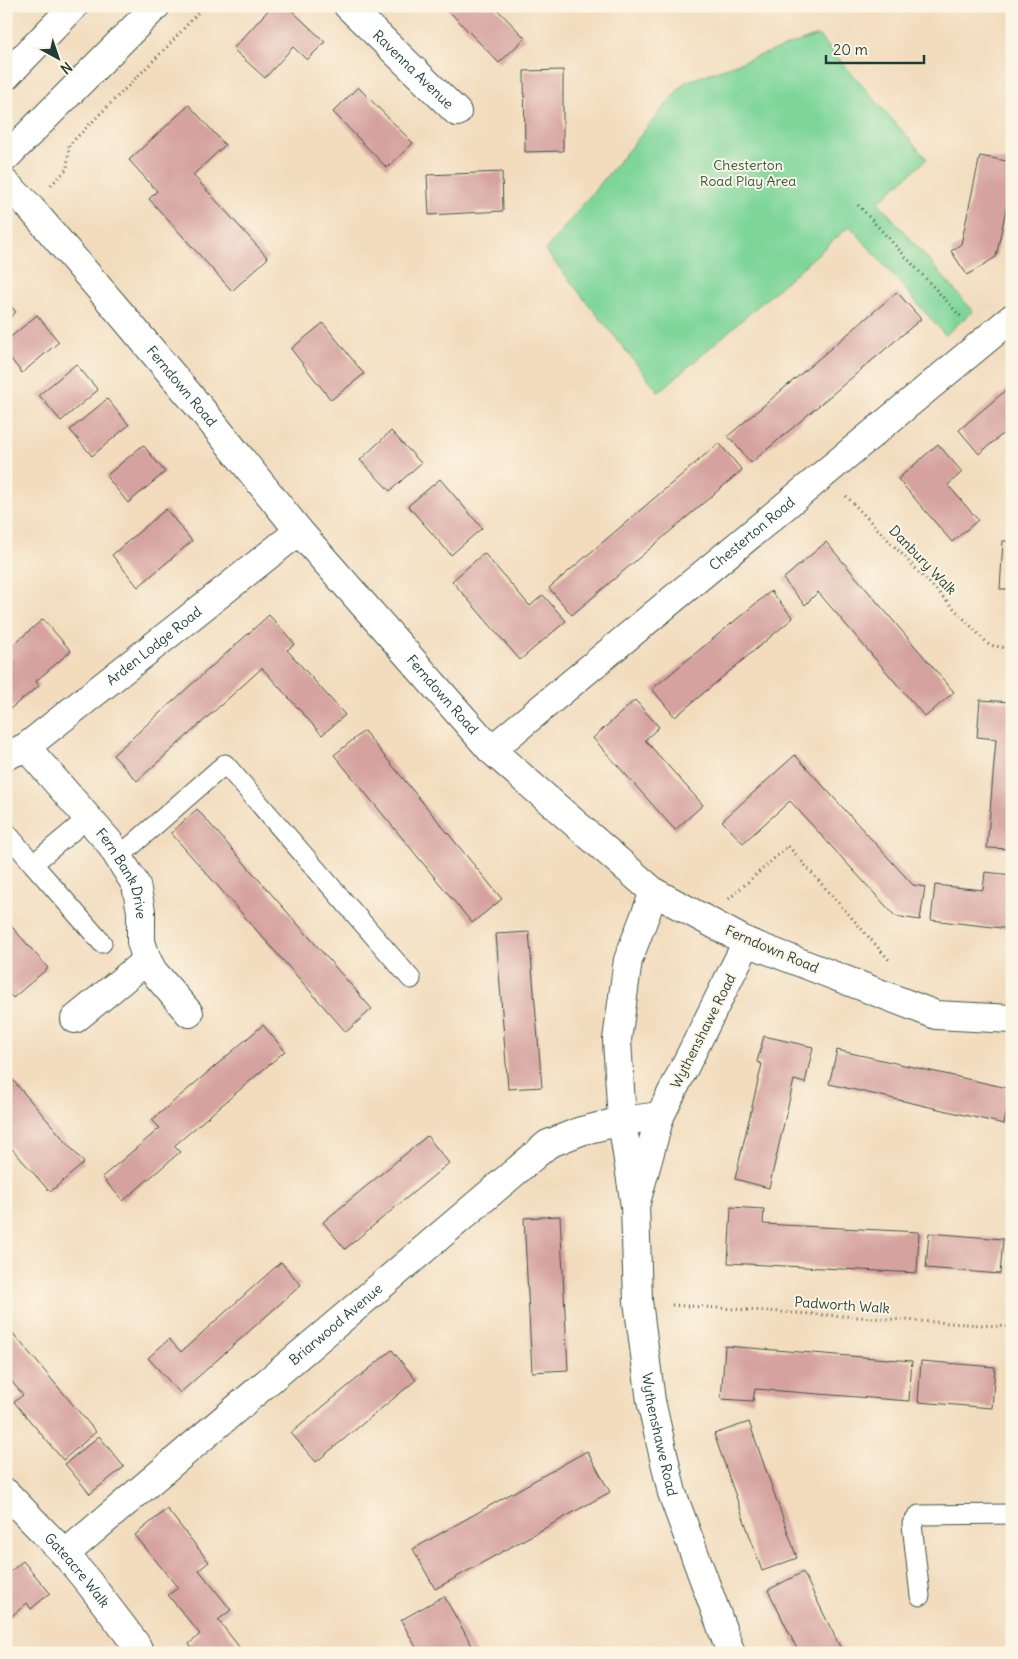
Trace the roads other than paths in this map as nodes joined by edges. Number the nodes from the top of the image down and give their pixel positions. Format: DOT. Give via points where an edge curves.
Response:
graph roads {
  1 [pos="74,6"];
  2 [pos="156,6"];
  3 [pos="364,12"];
  4 [pos="6,76"];
  5 [pos="457,112"];
  6 [pos="6,157"];
  7 [pos="6,184"];
  8 [pos="1012,318"];
  9 [pos="299,531"];
  10 [pos="491,750"];
  11 [pos="16,752"];
  12 [pos="88,818"];
  13 [pos="6,832"];
  14 [pos="119,859"];
  15 [pos="33,864"];
  16 [pos="654,892"];
  17 [pos="747,942"];
  18 [pos="102,943"];
  19 [pos="147,960"];
  20 [pos="411,979"];
  21 [pos="189,1014"];
  22 [pos="75,1019"];
  23 [pos="1012,1019"];
  24 [pos="660,1116"];
  25 [pos="622,1121"];
  26 [pos="634,1206"];
  27 [pos="6,1493"];
  28 [pos="1012,1514"];
  29 [pos="65,1554"];
  30 [pos="920,1596"];
  31 [pos="140,1653"];
  32 [pos="731,1653"];
  1 -- 4 [label="main road"];
  2 -- 6 [label="main road"];
  3 -- 5 [label="main road, Ravenna Avenue"];
  7 -- 9 [label="main road, Ferndown Road" via="128,322"];
  8 -- 10 [label="main road, Chesterton Road"];
  9 -- 10 [label="main road, Ferndown Road"];
  9 -- 11 [label="main road, Arden Lodge Road"];
  10 -- 16 [label="main road, Ferndown Road"];
  11 -- 12 [label="main road, Fern Bank Drive"];
  12 -- 14 [label="main road, Fern Bank Drive"];
  12 -- 15 [label="lane"];
  13 -- 15 [label="lane"];
  14 -- 19 [label="main road, Fern Bank Drive" via="136,885 141,911 141,942"];
  14 -- 20 [label="lane" via="225,764"];
  15 -- 18 [label="lane"];
  16 -- 17 [label="main road, Ferndown Road"];
  16 -- 25 [label="main road, Wythenshawe Road" via="628,960 617,1040"];
  17 -- 23 [label="main road, Ferndown Road" via="936,1015"];
  17 -- 24 [label="main road, Wythenshawe Road"];
  19 -- 21 [label="main road, Fern Bank Drive"];
  19 -- 22 [label="main road"];
  24 -- 25 [label="main road, Briarwood Avenue"];
  24 -- 26 [label="main road, Wythenshawe Road"];
  25 -- 26 [label="main road, Wythenshawe Road"];
  25 -- 29 [label="main road, Briarwood Avenue" via="548,1144"];
  26 -- 32 [label="main road, Wythenshawe Road" via="638,1301 651,1401 672,1493"];
  27 -- 29 [label="main road, Gateacre Walk"];
  28 -- 30 [label="lane" via="919,1515 912,1524"];
  29 -- 31 [label="main road, Gateacre Walk"];
}
